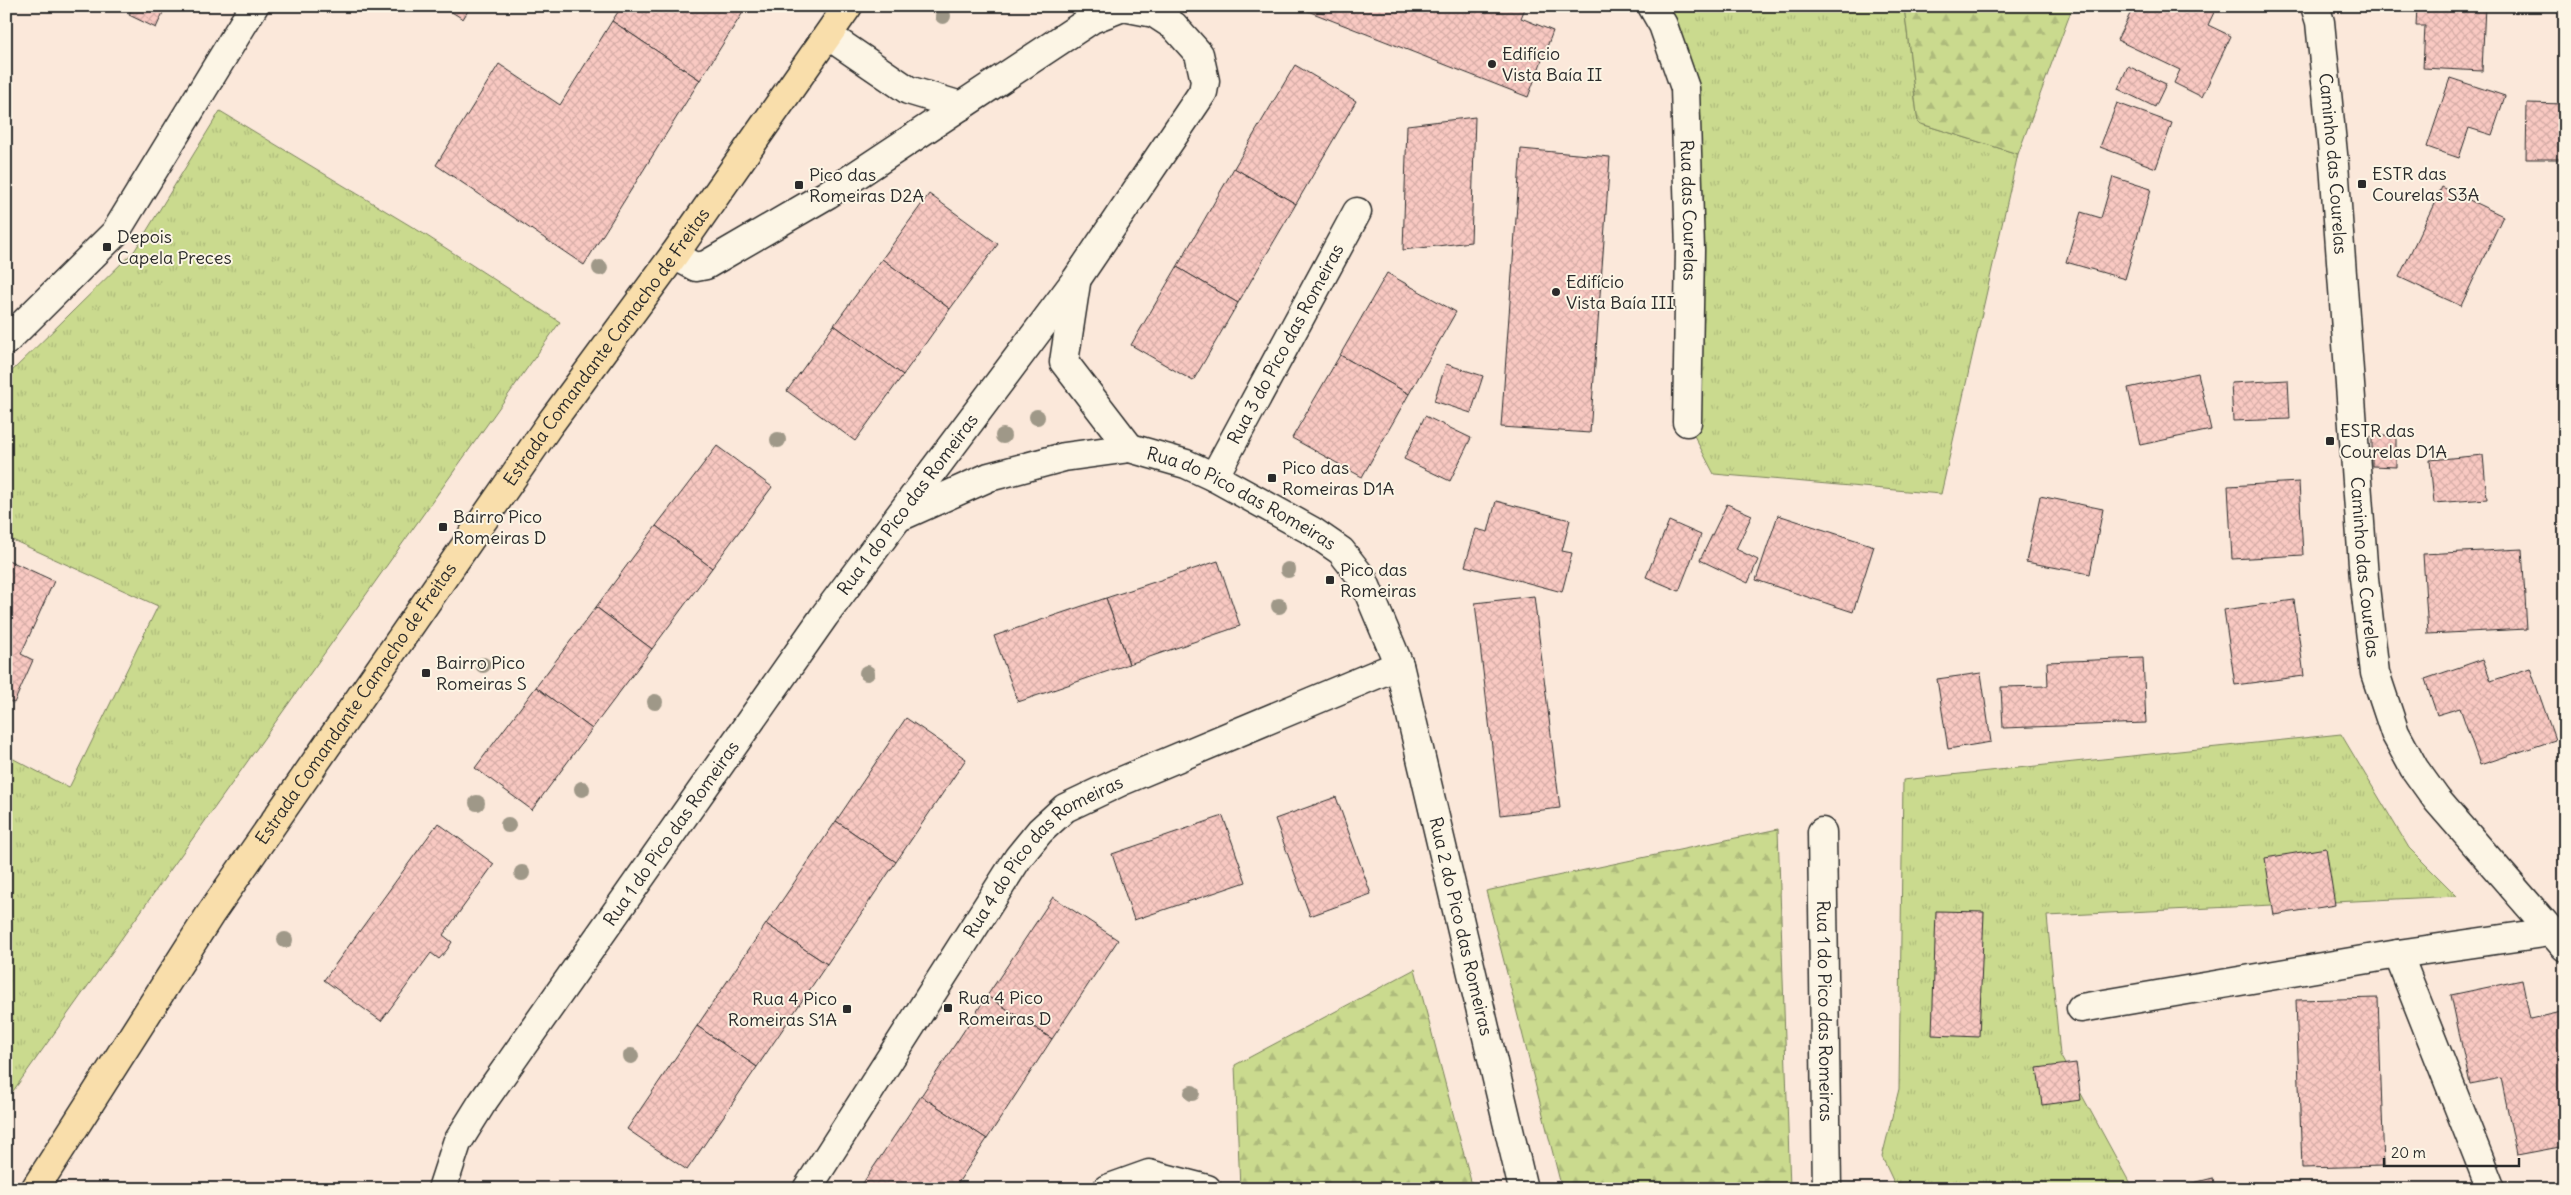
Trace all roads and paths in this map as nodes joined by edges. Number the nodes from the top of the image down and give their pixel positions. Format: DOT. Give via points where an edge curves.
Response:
graph roads {
  1 [pos="254,6"];
  2 [pos="848,6"];
  3 [pos="1652,6"];
  4 [pos="2315,6"];
  5 [pos="829,36"];
  6 [pos="961,106"];
  7 [pos="1357,212"];
  8 [pos="674,255"];
  9 [pos="1076,280"];
  10 [pos="6,341"];
  11 [pos="1687,422"];
  12 [pos="1130,448"];
  13 [pos="1214,477"];
  14 [pos="900,517"];
  15 [pos="1399,665"];
  16 [pos="1822,832"];
  17 [pos="2558,940"];
  18 [pos="2398,954"];
  19 [pos="2081,1008"];
  20 [pos="35,1189"];
  21 [pos="442,1189"];
  22 [pos="807,1189"];
  23 [pos="1107,1189"];
  24 [pos="1207,1189"];
  25 [pos="1523,1189"];
  26 [pos="1827,1189"];
  27 [pos="2492,1189"];
  1 -- 10 [label="street" via="115,233"];
  2 -- 5 [label="main road, Estrada Comandante Camacho de Freitas"];
  3 -- 11 [label="street, Rua das Courelas" via="1663,25 1685,88 1690,250"];
  4 -- 17 [label="street, Caminho das Courelas" via="2320,22 2334,164 2364,578 2375,673 2394,733 2414,768 2437,800"];
  5 -- 6 [label="street" via="908,90"];
  5 -- 8 [label="main road, Estrada Comandante Camacho de Freitas"];
  6 -- 8 [label="street, Rua 1 do Pico das Romeiras" via="828,194 706,265 696,267"];
  6 -- 9 [label="street, Rua 1 do Pico das Romeiras" via="1060,38 1092,19 1123,7 1154,14 1168,22 1199,54 1205,81 1203,92"];
  7 -- 13 [label="street, Rua 3 do Pico das Romeiras"];
  8 -- 20 [label="main road, Estrada Comandante Camacho de Freitas" via="549,425 217,905"];
  9 -- 12 [label="street, Rua do Pico das Romeiras" via="1064,362"];
  9 -- 14 [label="street, Rua 1 do Pico das Romeiras"];
  12 -- 13 [label="street, Rua do Pico das Romeiras" via="1186,464"];
  12 -- 14 [label="street, Rua do Pico das Romeiras" via="1064,456 989,477"];
  13 -- 15 [label="street, Rua do Pico das Romeiras" via="1312,531 1341,551 1363,579"];
  14 -- 21 [label="street, Rua 1 do Pico das Romeiras" via="826,615 482,1103 457,1143"];
  15 -- 22 [label="street, Rua 4 do Pico das Romeiras" via="1065,808 1018,858"];
  15 -- 25 [label="street, Rua 2 do Pico das Romeiras"];
  16 -- 26 [label="street, Rua 1 do Pico das Romeiras"];
  17 -- 18 [label="street"];
  18 -- 19 [label="street"];
  18 -- 27 [label="street"];
  23 -- 24 [label="street" via="1149,1174"];
}
